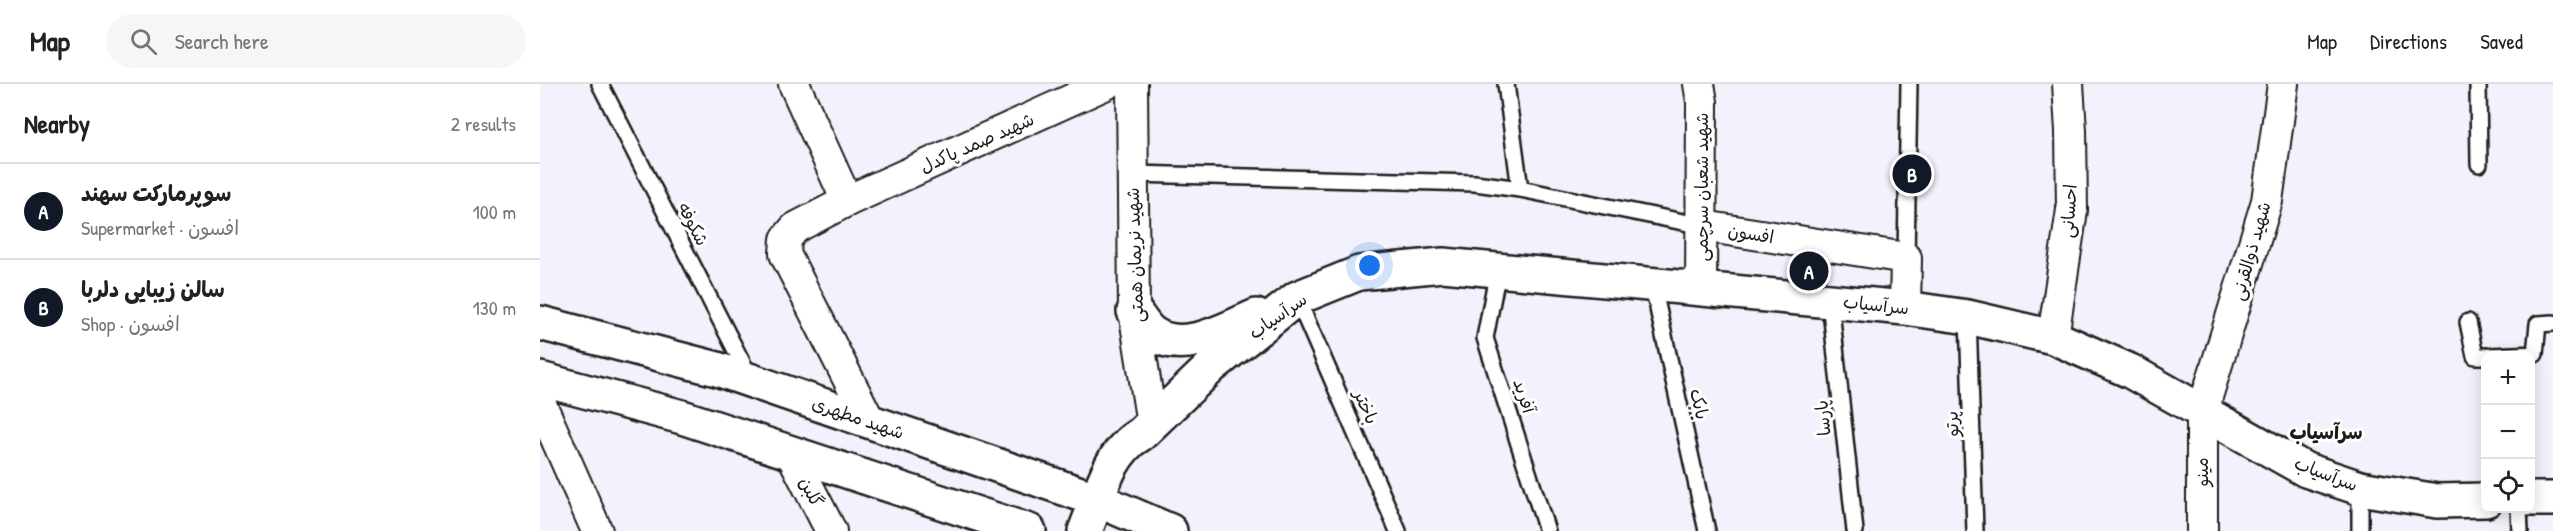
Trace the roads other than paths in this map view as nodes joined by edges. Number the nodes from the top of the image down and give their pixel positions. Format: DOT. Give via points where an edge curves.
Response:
graph roads {
  1 [pos="600,84"];
  2 [pos="794,84"];
  3 [pos="1106,84"];
  4 [pos="1132,84"];
  5 [pos="1506,84"];
  6 [pos="1699,84"];
  7 [pos="1909,84"];
  8 [pos="2068,84"];
  9 [pos="2283,84"];
  10 [pos="2478,84"];
  11 [pos="2479,164"];
  12 [pos="1132,174"];
  13 [pos="1520,189"];
  14 [pos="847,201"];
  15 [pos="1703,226"];
  16 [pos="1906,258"];
  17 [pos="1498,270"];
  18 [pos="1653,286"];
  19 [pos="1701,290"];
  20 [pos="1297,298"];
  21 [pos="1830,301"];
  22 [pos="1905,308"];
  23 [pos="1134,311"];
  24 [pos="1968,317"];
  25 [pos="2468,322"];
  26 [pos="540,323"];
  27 [pos="2553,323"];
  28 [pos="2053,337"];
  29 [pos="2535,354"];
  30 [pos="2481,356"];
  31 [pos="540,379"];
  32 [pos="751,381"];
  33 [pos="540,402"];
  34 [pos="2202,413"];
  35 [pos="870,422"];
  36 [pos="1146,429"];
  37 [pos="791,453"];
  38 [pos="2360,488"];
  39 [pos="1099,498"];
  40 [pos="2535,499"];
  41 [pos="2553,499"];
  42 [pos="2481,500"];
  43 [pos="2519,513"];
  44 [pos="597,531"];
  45 [pos="831,531"];
  46 [pos="1029,531"];
  47 [pos="1085,531"];
  48 [pos="1170,531"];
  49 [pos="1398,531"];
  50 [pos="1547,531"];
  51 [pos="1707,531"];
  52 [pos="1855,531"];
  53 [pos="1976,531"];
  54 [pos="2202,531"];
  55 [pos="2360,531"];
  56 [pos="2520,531"];
  1 -- 32 [label="lane, شکوفه"];
  2 -- 14 [label="street"];
  3 -- 14 [label="street, شهید صمد پاکدل"];
  4 -- 12 [label="street, شهید نریمان همتی"];
  5 -- 13 [label="lane"];
  6 -- 15 [label="street, شهید شعبان سرچمی"];
  7 -- 16 [label="lane"];
  8 -- 28 [label="street, احسانی" via="2072,210"];
  9 -- 34 [label="street, شهید ذوالقرنی" via="2267,201"];
  10 -- 11 [label="lane"];
  12 -- 13 [label="lane" via="1475,183"];
  12 -- 23 [label="street, شهید نریمان همتی"];
  13 -- 15 [label="lane"];
  14 -- 35 [label="street, شهید صمد پاکدل" via="795,228 786,239 785,254"];
  15 -- 16 [label="street, افسون"];
  15 -- 19 [label="street, شهید شعبان سرچمی"];
  16 -- 22 [label="street"];
  17 -- 18 [label="main road, سرآسیاب"];
  17 -- 20 [label="main road, سرآسیاب" via="1443,265 1359,273"];
  17 -- 50 [label="lane, آفرید" via="1485,338"];
  18 -- 19 [label="main road, سرآسیاب"];
  18 -- 51 [label="lane, بابک"];
  19 -- 21 [label="main road, سرآسیاب"];
  20 -- 23 [label="main road" via="1210,337 1178,342 1152,333"];
  20 -- 36 [label="main road, سرآسیاب" via="1211,368"];
  20 -- 49 [label="lane, باختر"];
  21 -- 22 [label="main road, سرآسیاب"];
  21 -- 52 [label="lane, پارسا"];
  22 -- 24 [label="main road, سرآسیاب"];
  23 -- 36 [label="street, شهید نریمان همتی"];
  24 -- 28 [label="main road, سرآسیاب"];
  24 -- 53 [label="lane, پرتو"];
  25 -- 30 [label="lane" via="2475,356"];
  26 -- 32 [label="main road, شهید مطهری"];
  27 -- 29 [label="lane" via="2538,324"];
  28 -- 34 [label="main road, سرآسیاب" via="2130,371"];
  31 -- 37 [label="main road" via="682,417"];
  32 -- 35 [label="main road, شهید مطهری"];
  33 -- 44 [label="street"];
  34 -- 38 [label="main road, سرآسیاب" via="2306,470"];
  34 -- 54 [label="street, مینو"];
  35 -- 39 [label="main road, شهید مطهری"];
  36 -- 39 [label="main road, سرآسیاب" via="1128,442 1102,482"];
  37 -- 45 [label="street, گلبن"];
  37 -- 46 [label="main road"];
  38 -- 42 [label="main road, سرآسیاب" via="2438,501"];
  38 -- 55 [label="lane"];
  39 -- 47 [label="main road, سرآسیاب"];
  39 -- 48 [label="main road, شهید مطهری"];
  40 -- 41 [label="main road"];
  43 -- 56 [label="lane"];
}
